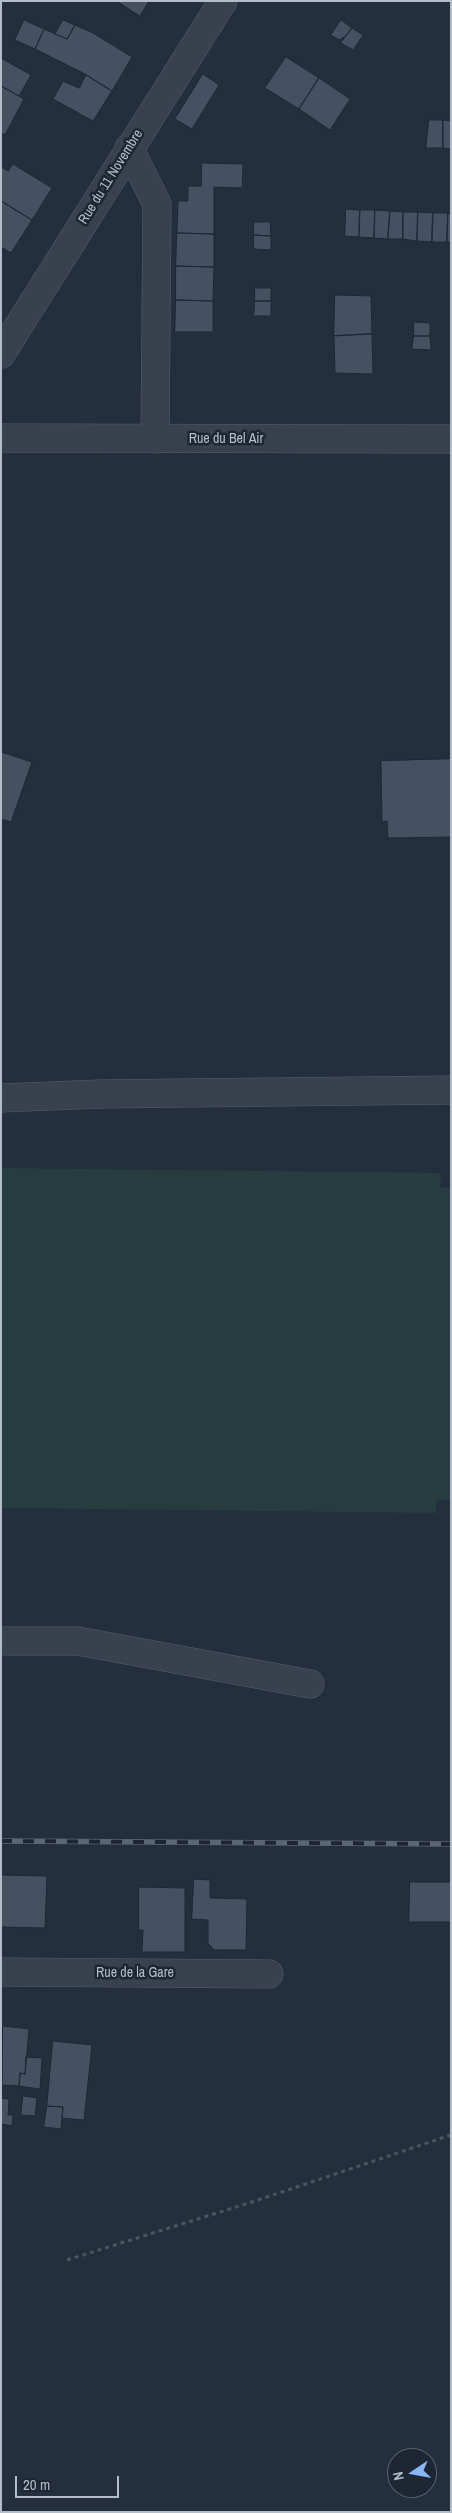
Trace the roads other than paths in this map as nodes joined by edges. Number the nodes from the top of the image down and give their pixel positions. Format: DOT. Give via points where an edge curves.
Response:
graph roads {
  1 [pos="223,1"];
  2 [pos="129,148"];
  3 [pos="1,354"];
  4 [pos="1,438"];
  5 [pos="155,439"];
  6 [pos="451,439"];
  7 [pos="451,1090"];
  8 [pos="1,1098"];
  9 [pos="1,1641"];
  10 [pos="310,1684"];
  11 [pos="1,1972"];
  12 [pos="269,1974"];
  1 -- 2 [label="street, Rue du 11 Novembre"];
  2 -- 3 [label="street, Rue du 11 Novembre"];
  2 -- 5 [label="street" via="158,204"];
  4 -- 5 [label="street, Rue du Bel Air"];
  5 -- 6 [label="street, Rue du Bel Air"];
  7 -- 8 [label="street"];
  9 -- 10 [label="street" via="78,1641"];
  11 -- 12 [label="street, Rue de la Gare"];
}
